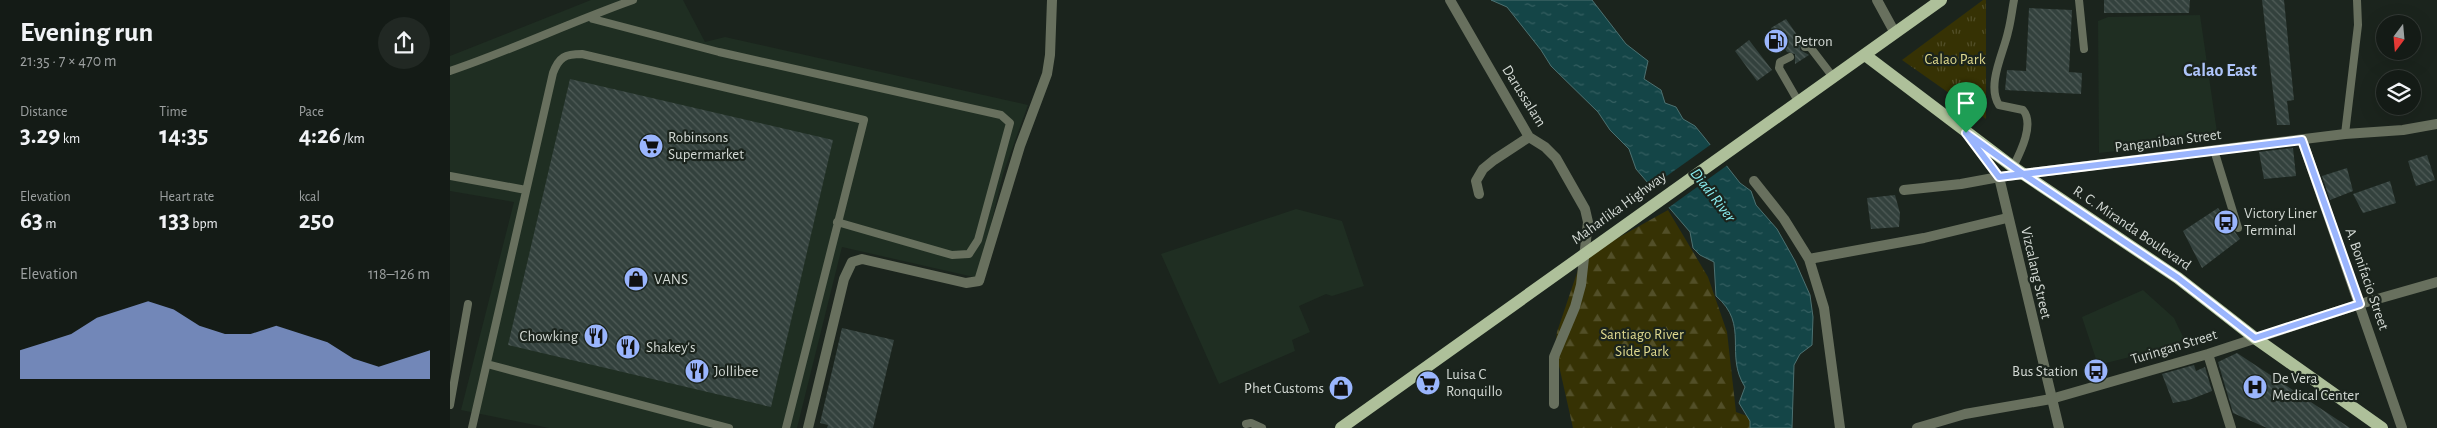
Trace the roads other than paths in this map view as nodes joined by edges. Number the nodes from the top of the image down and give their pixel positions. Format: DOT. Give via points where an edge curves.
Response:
graph roads {
  1 [pos="633,0"];
  2 [pos="1052,0"];
  3 [pos="1450,0"];
  4 [pos="1877,0"];
  5 [pos="1941,0"];
  6 [pos="2014,0"];
  7 [pos="2080,0"];
  8 [pos="2357,0"];
  9 [pos="593,19"];
  10 [pos="1895,33"];
  11 [pos="1805,47"];
  12 [pos="2084,49"];
  13 [pos="1864,55"];
  14 [pos="1790,57"];
  15 [pos="450,71"];
  16 [pos="1833,77"];
  17 [pos="1798,101"];
  18 [pos="2437,124"];
  19 [pos="1966,133"];
  20 [pos="2344,134"];
  21 [pos="1529,137"];
  22 [pos="2302,140"];
  23 [pos="2214,150"];
  24 [pos="2018,171"];
  25 [pos="450,176"];
  26 [pos="1999,177"];
  27 [pos="1754,180"];
  28 [pos="526,190"];
  29 [pos="1904,190"];
  30 [pos="1480,194"];
  31 [pos="2007,218"];
  32 [pos="837,222"];
  33 [pos="2238,228"];
  34 [pos="1809,260"];
  35 [pos="2437,282"];
  36 [pos="468,304"];
  37 [pos="2360,304"];
  38 [pos="2255,338"];
  39 [pos="2208,354"];
  40 [pos="487,364"];
  41 [pos="2051,399"];
  42 [pos="1554,404"];
  43 [pos="450,405"];
  44 [pos="1246,424"];
  45 [pos="472,428"];
  46 [pos="729,428"];
  47 [pos="786,428"];
  48 [pos="808,428"];
  49 [pos="1262,428"];
  50 [pos="1341,428"];
  51 [pos="1840,428"];
  52 [pos="1917,428"];
  53 [pos="2059,428"];
  54 [pos="2231,428"];
  55 [pos="2382,428"];
  56 [pos="2402,428"];
  1 -- 15 [label="lane"];
  2 -- 48 [label="street" via="1047,74 1020,146 979,281 966,283 862,260 852,262 844,279"];
  3 -- 21 [label="street, Darussalam"];
  4 -- 10 [label="street"];
  5 -- 10 [label="main road, Maharlika Highway"];
  6 -- 24 [label="lane" via="1996,70 1996,101 1998,105 2023,110 2026,115"];
  7 -- 12 [label="lane"];
  8 -- 20 [label="lane" via="2358,25"];
  9 -- 32 [label="lane" via="719,52 1001,115 1010,123 978,240 969,254 952,255"];
  10 -- 13 [label="main road, Maharlika Highway"];
  11 -- 16 [label="lane" via="1810,47"];
  13 -- 16 [label="main road, Maharlika Highway"];
  13 -- 19 [label="main road, R. C. Miranda Boulevard"];
  14 -- 17 [label="lane" via="1780,62 1779,68"];
  16 -- 17 [label="main road, Maharlika Highway"];
  17 -- 50 [label="main road, Maharlika Highway"];
  18 -- 20 [label="street, Panganiban Street"];
  19 -- 24 [label="main road, R. C. Miranda Boulevard"];
  19 -- 26 [label="street, Vizcalang Street"];
  20 -- 22 [label="street, Panganiban Street"];
  21 -- 30 [label="street" via="1482,169 1476,181"];
  21 -- 42 [label="street, Darussalam" via="1556,158 1585,208 1588,222 1581,285 1554,357"];
  22 -- 23 [label="street, Panganiban Street"];
  22 -- 37 [label="street, A. Bonifacio Street"];
  23 -- 24 [label="street, Panganiban Street"];
  23 -- 33 [label="lane"];
  24 -- 26 [label="street, Panganiban Street"];
  24 -- 38 [label="main road, R. C. Miranda Boulevard" via="2178,278"];
  25 -- 28 [label="lane"];
  26 -- 29 [label="street, Panganiban Street"];
  26 -- 31 [label="street, Vizcalang Street"];
  27 -- 34 [label="street" via="1784,219"];
  28 -- 32 [label="lane" via="553,73 561,57 582,54 864,120"];
  28 -- 40 [label="lane"];
  31 -- 34 [label="street"];
  31 -- 41 [label="street, Vizcalang Street"];
  32 -- 47 [label="lane"];
  34 -- 51 [label="street" via="1824,308"];
  35 -- 37 [label="street, Turingan Street"];
  36 -- 43 [label="lane"];
  37 -- 38 [label="street, Turingan Street"];
  37 -- 56 [label="street, A. Bonifacio Street"];
  38 -- 39 [label="street, Turingan Street"];
  38 -- 55 [label="main road, R. C. Miranda Boulevard"];
  39 -- 41 [label="street, Turingan Street"];
  39 -- 54 [label="street"];
  40 -- 45 [label="lane"];
  40 -- 46 [label="lane"];
  41 -- 52 [label="street, Turingan Street" via="1965,414"];
  41 -- 53 [label="street, Vizcalang Street"];
  44 -- 49 [label="lane"];
}
